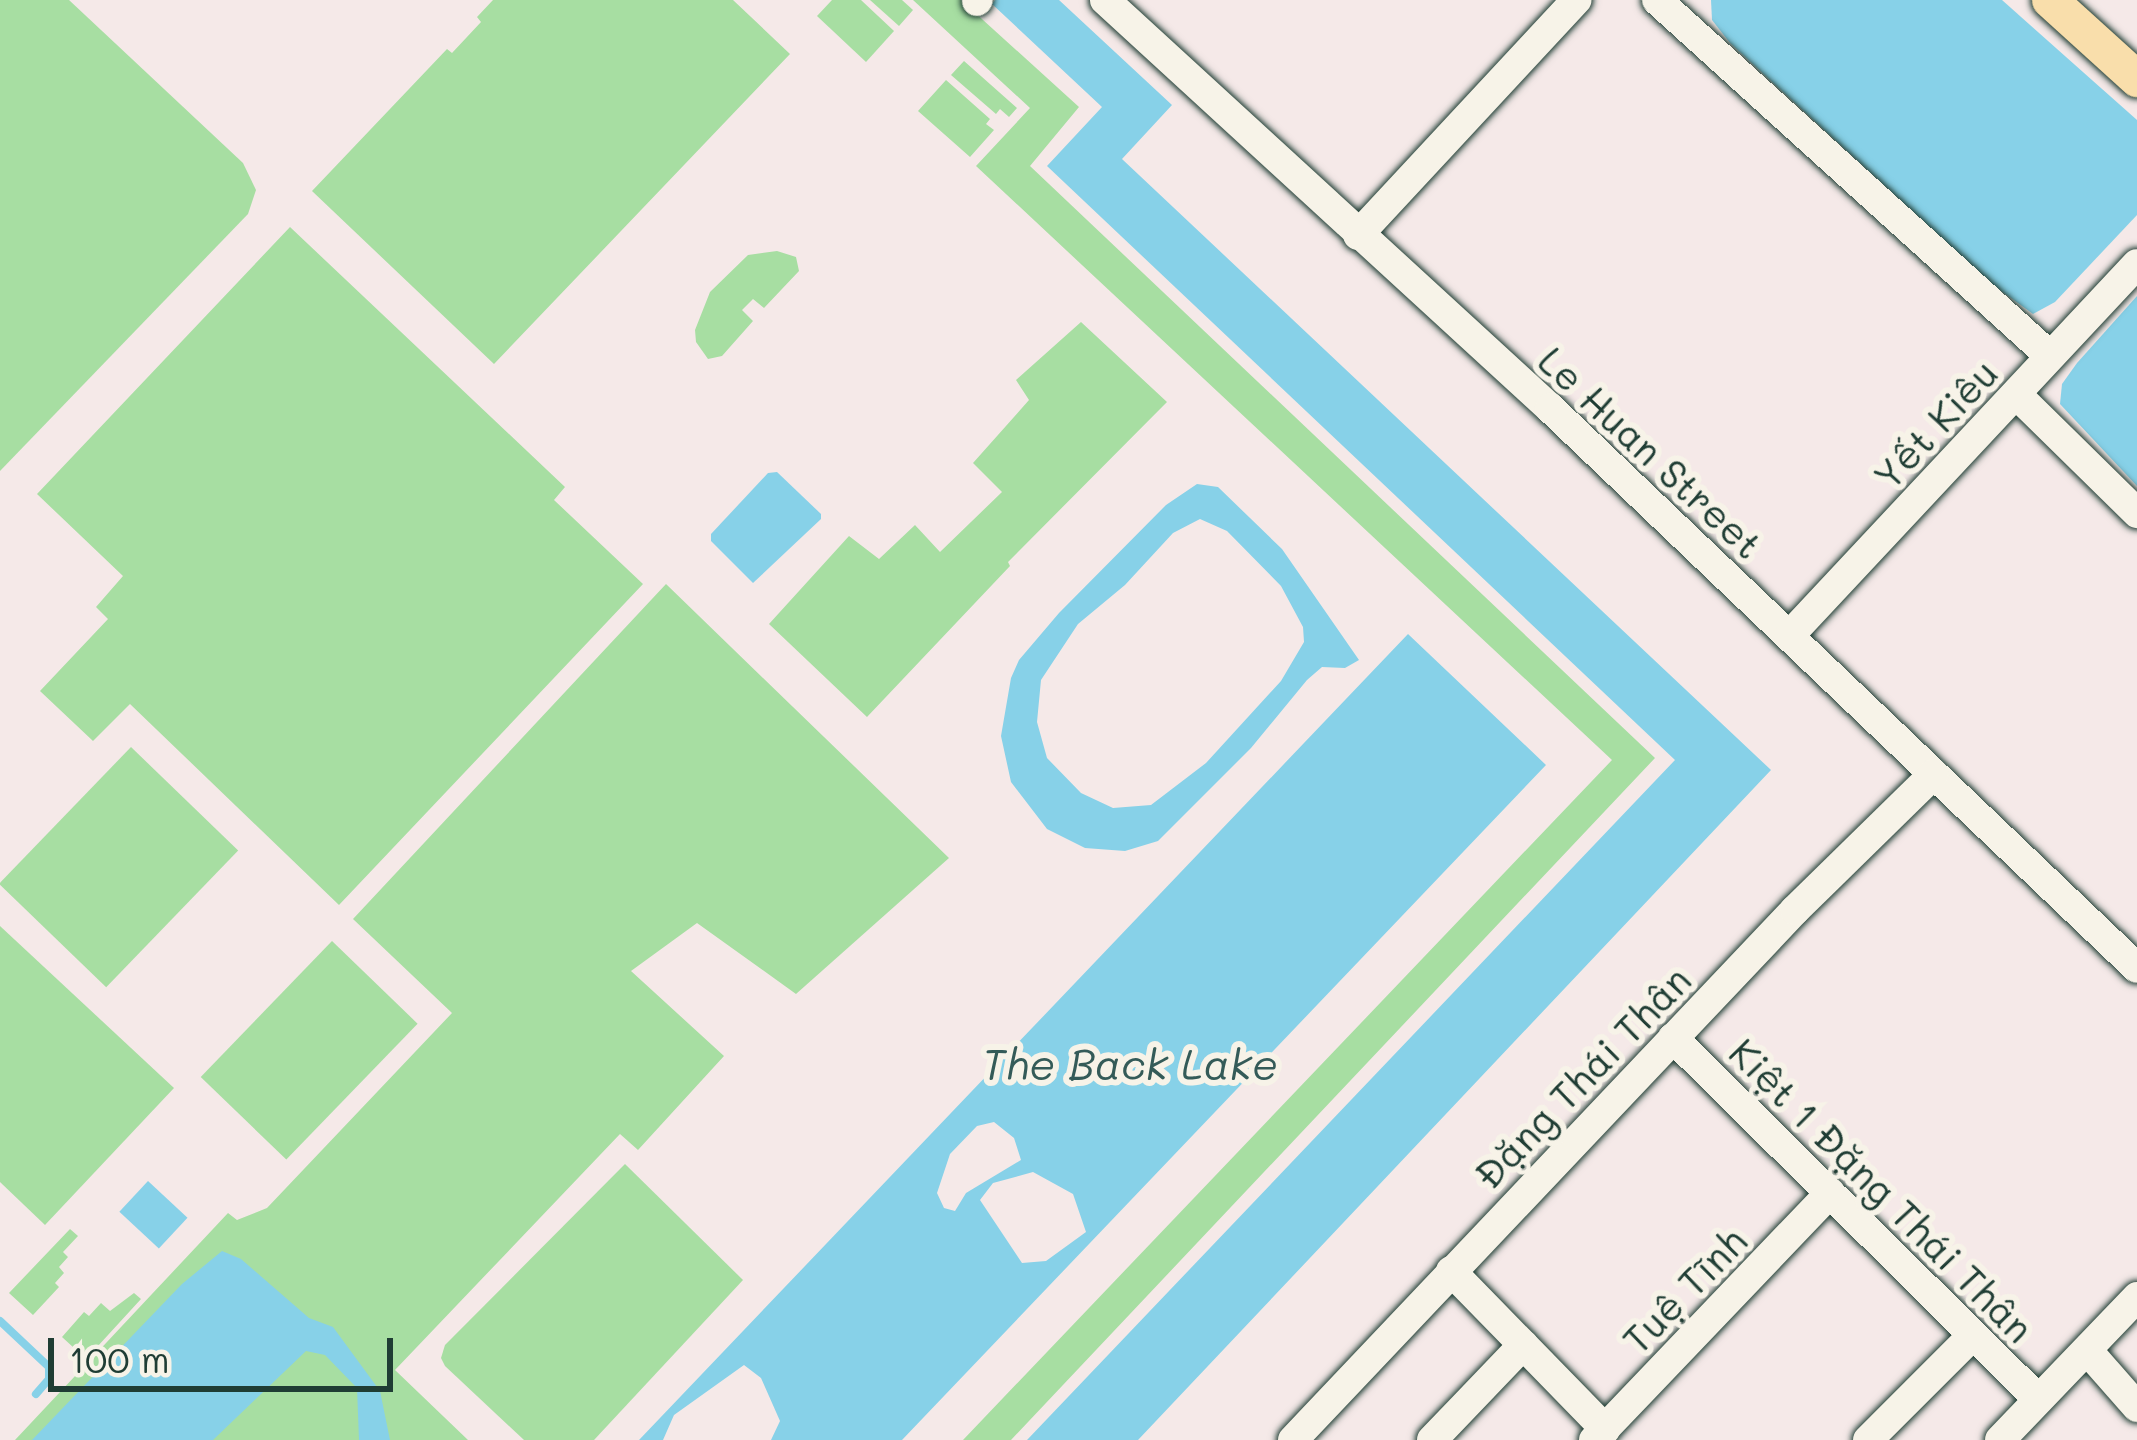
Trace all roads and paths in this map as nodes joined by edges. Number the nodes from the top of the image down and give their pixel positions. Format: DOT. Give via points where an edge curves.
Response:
graph roads {
  1 [pos="1105,0"];
  2 [pos="1576,0"];
  3 [pos="1657,0"];
  4 [pos="2050,0"];
  5 [pos="2137,79"];
  6 [pos="1358,235"];
  7 [pos="2137,264"];
  8 [pos="2050,356"];
  9 [pos="2016,394"];
  10 [pos="2137,513"];
  11 [pos="1789,636"];
  12 [pos="1934,774"];
  13 [pos="2137,968"];
  14 [pos="1673,1038"];
  15 [pos="1830,1193"];
  16 [pos="1451,1271"];
  17 [pos="2137,1297"];
  18 [pos="1973,1335"];
  19 [pos="1523,1345"];
  20 [pos="2087,1350"];
  21 [pos="2036,1398"];
  22 [pos="2137,1407"];
  23 [pos="1599,1434"];
  24 [pos="1292,1440"];
  25 [pos="1432,1440"];
  26 [pos="1868,1440"];
  27 [pos="2000,1440"];
  1 -- 6 [label="street, Le Huan Street"];
  2 -- 6 [label="street"];
  3 -- 8 [label="street"];
  4 -- 5 [label="main road"];
  6 -- 11 [label="street, Le Huan Street"];
  7 -- 8 [label="street, Yết Kiêu"];
  8 -- 9 [label="street, Yết Kiêu"];
  9 -- 10 [label="street"];
  9 -- 11 [label="street, Yết Kiêu"];
  11 -- 12 [label="street, Le Huan Street"];
  12 -- 13 [label="street, Le Huan Street"];
  12 -- 14 [label="street, Đặng Thái Thân"];
  14 -- 15 [label="street, Kiệt 1 Đặng Thái Thân"];
  14 -- 16 [label="street, Đặng Thái Thân"];
  15 -- 18 [label="street, Kiệt 1 Đặng Thái Thân"];
  15 -- 23 [label="street, Tuệ Tĩnh"];
  16 -- 19 [label="street"];
  16 -- 24 [label="street, Đặng Thái Thân"];
  17 -- 20 [label="street"];
  18 -- 21 [label="street, Kiệt 1 Đặng Thái Thân"];
  18 -- 26 [label="street"];
  19 -- 23 [label="street"];
  19 -- 25 [label="street"];
  20 -- 21 [label="street"];
  20 -- 22 [label="street"];
  21 -- 27 [label="street"];
}
